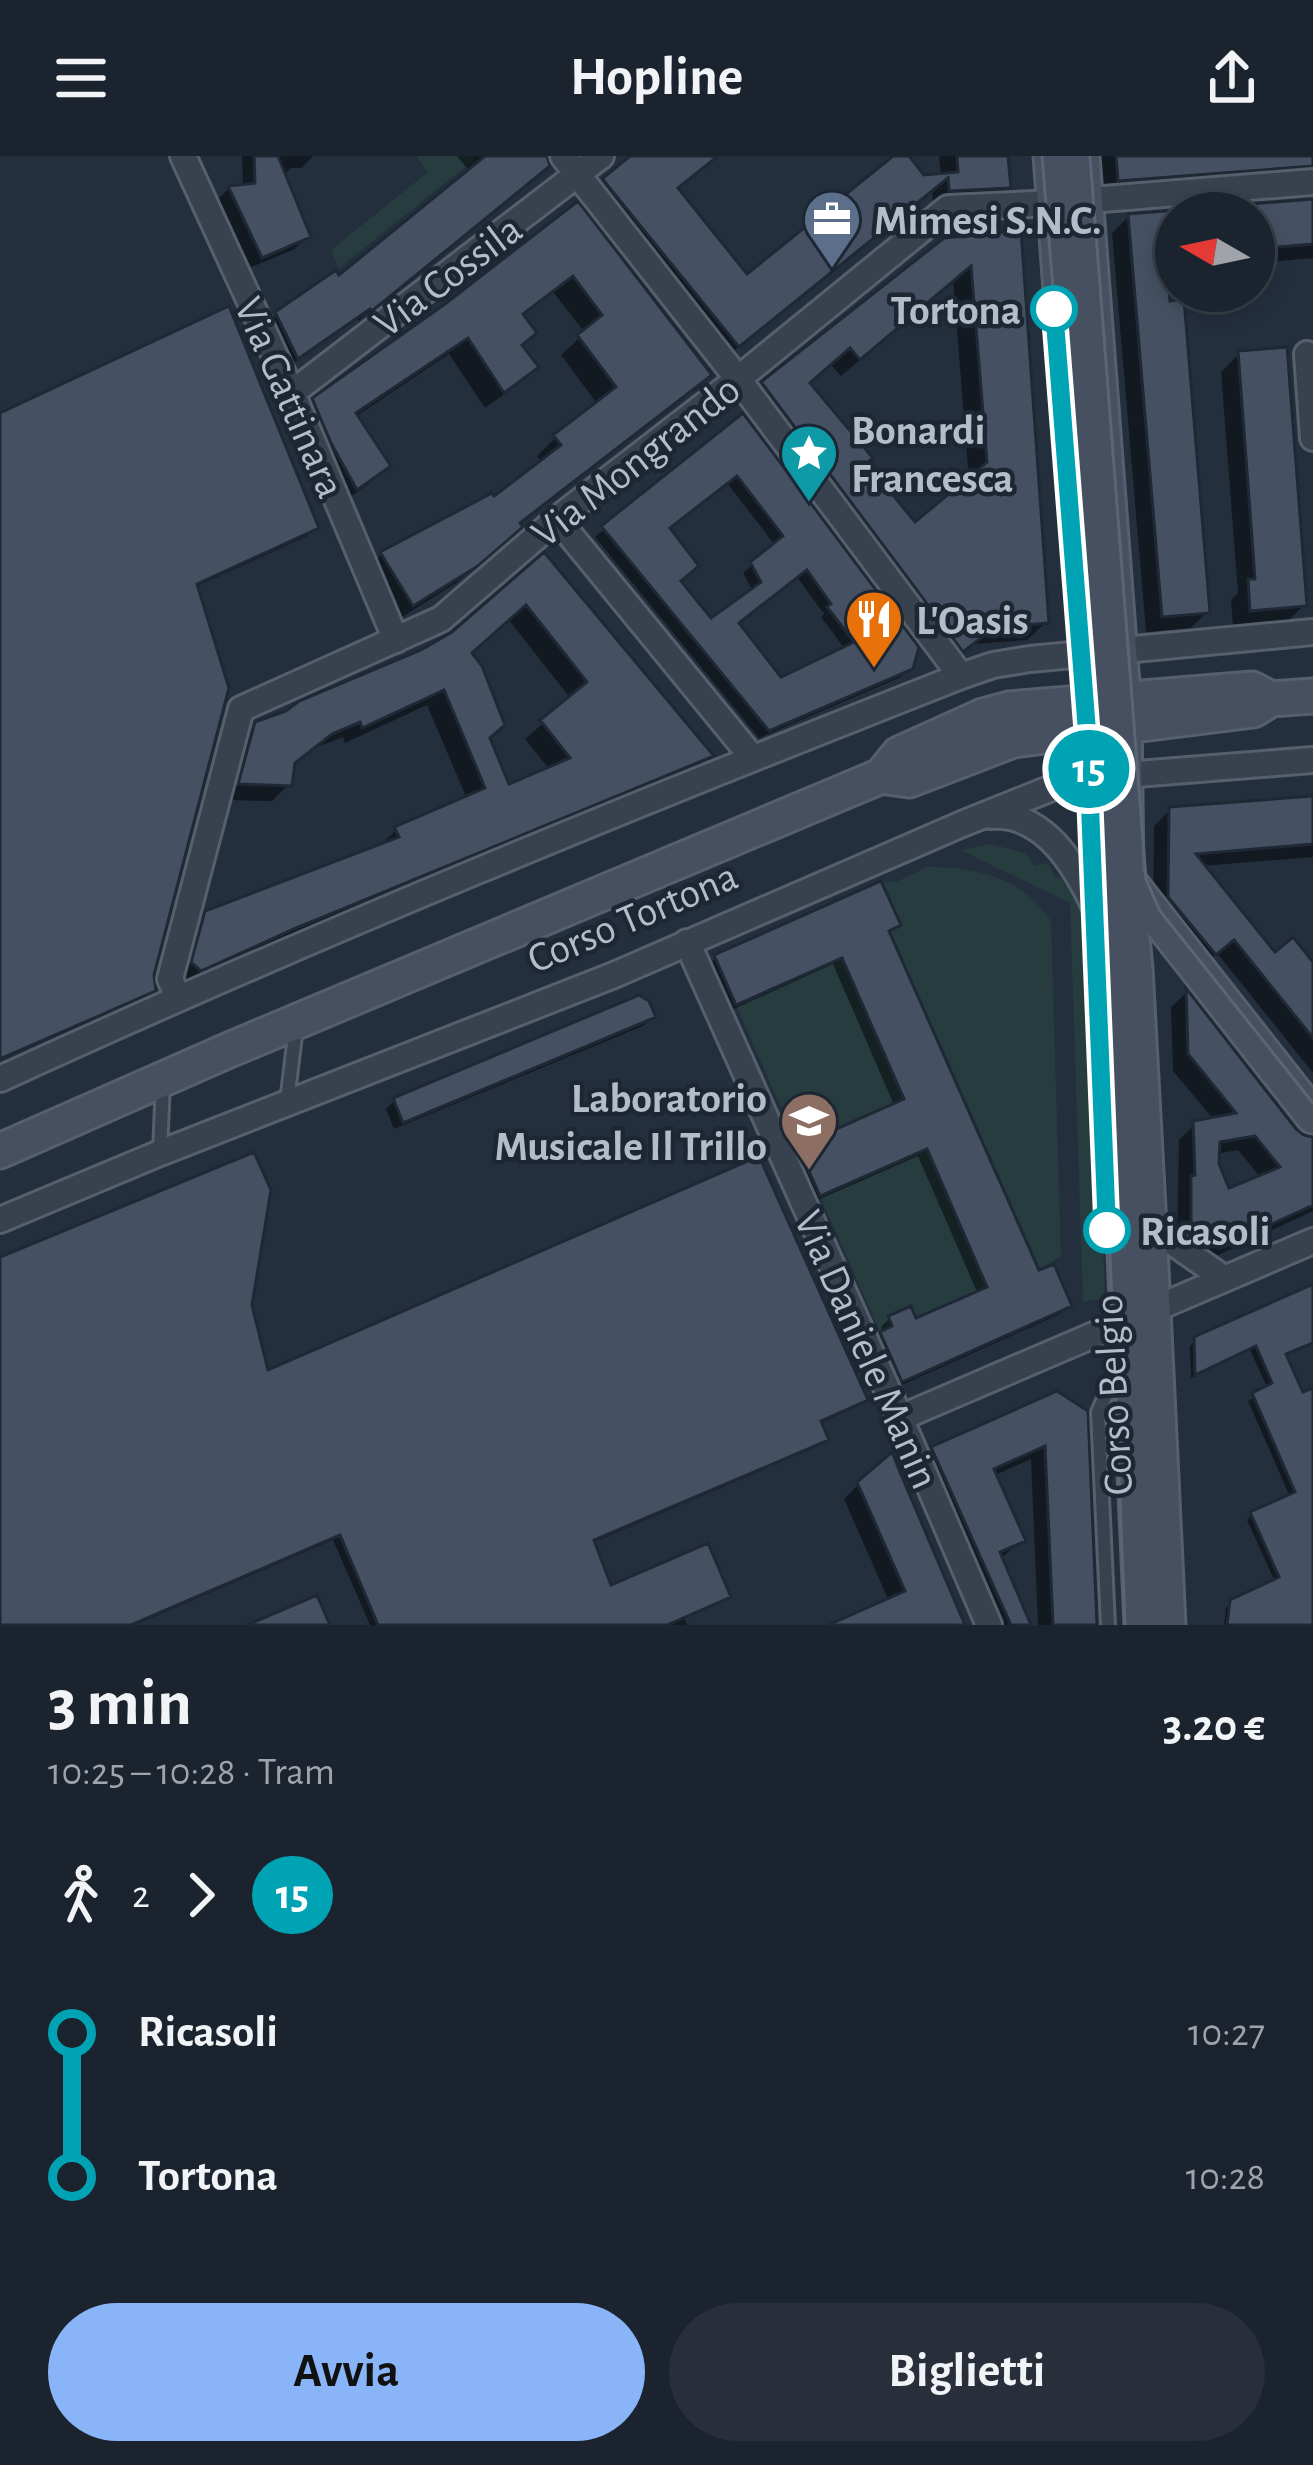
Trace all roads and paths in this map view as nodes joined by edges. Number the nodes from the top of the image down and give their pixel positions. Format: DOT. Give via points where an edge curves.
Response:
graph roads {
  1 [pos="183,156"];
  2 [pos="602,156"];
  3 [pos="1051,156"];
  4 [pos="1082,156"];
  5 [pos="570,166"];
  6 [pos="1313,182"];
  7 [pos="1070,201"];
  8 [pos="1306,354"];
  9 [pos="738,379"];
  10 [pos="292,393"];
  11 [pos="1313,438"];
  12 [pos="557,519"];
  13 [pos="1313,632"];
  14 [pos="396,640"];
  15 [pos="1104,652"];
  16 [pos="961,676"];
  17 [pos="1313,696"];
  18 [pos="1108,714"];
  19 [pos="752,758"];
  20 [pos="1313,760"];
  21 [pos="1110,775"];
  22 [pos="982,817"];
  23 [pos="1126,878"];
  24 [pos="1108,938"];
  25 [pos="687,942"];
  26 [pos="178,997"];
  27 [pos="296,1022"];
  28 [pos="0,1078"];
  29 [pos="163,1079"];
  30 [pos="286,1103"];
  31 [pos="1313,1116"];
  32 [pos="0,1150"];
  33 [pos="160,1153"];
  34 [pos="0,1220"];
  35 [pos="1149,1226"];
  36 [pos="1313,1241"];
  37 [pos="1225,1279"];
  38 [pos="1137,1325"];
  39 [pos="900,1418"];
  40 [pos="989,1625"];
  41 [pos="1108,1625"];
  42 [pos="1142,1625"];
  43 [pos="1168,1625"];
  1 -- 10 [label="street, Via Gattinara"];
  2 -- 5 [label="street, Via Cossila"];
  3 -- 7 [label="main road, Corso Belgio"];
  4 -- 7 [label="main road, Corso Belgio"];
  5 -- 9 [label="street"];
  5 -- 10 [label="street, Via Cossila"];
  6 -- 7 [label="street, Via Mongrando"];
  7 -- 9 [label="street, Via Mongrando" via="948,208"];
  7 -- 15 [label="main road, Corso Belgio"];
  8 -- 11 [label="street"];
  9 -- 12 [label="street, Via Mongrando"];
  9 -- 16 [label="street"];
  10 -- 14 [label="street, Via Gattinara"];
  12 -- 14 [label="street, Via Mongrando" via="441,619"];
  12 -- 19 [label="street"];
  13 -- 15 [label="street"];
  14 -- 26 [label="street, Via Mongrando" via="241,709 170,979"];
  15 -- 16 [label="street"];
  15 -- 18 [label="main road, Corso Belgio"];
  16 -- 19 [label="street"];
  17 -- 18 [label="main road, Corso Tortona" via="1271,699 1253,710"];
  18 -- 21 [label="main road, Corso Belgio"];
  18 -- 27 [label="main road, Corso Tortona" via="983,716 899,754 881,776"];
  19 -- 26 [label="street"];
  20 -- 21 [label="street, Corso Tortona"];
  21 -- 22 [label="street, Corso Tortona" via="1074,779"];
  21 -- 23 [label="main road, Corso Belgio"];
  21 -- 24 [label="main road, Corso Belgio" via="1100,863"];
  22 -- 24 [label="street" via="1021,819 1047,836 1077,871"];
  22 -- 25 [label="street, Corso Tortona"];
  23 -- 31 [label="main road"];
  23 -- 35 [label="main road, Corso Belgio"];
  24 -- 38 [label="main road, Corso Belgio"];
  25 -- 30 [label="street, Corso Tortona"];
  25 -- 39 [label="street, Via Daniele Manin"];
  26 -- 28 [label="street"];
  27 -- 29 [label="main road, Corso Tortona"];
  27 -- 30 [label="lane"];
  29 -- 32 [label="main road, Corso Tortona"];
  29 -- 33 [label="lane"];
  30 -- 33 [label="street, Corso Tortona"];
  33 -- 34 [label="street, Corso Tortona"];
  35 -- 37 [label="street"];
  35 -- 38 [label="main road, Corso Belgio"];
  36 -- 37 [label="street"];
  37 -- 38 [label="street"];
  38 -- 39 [label="street"];
  38 -- 41 [label="lane, Corso Belgio" via="1098,1412"];
  38 -- 42 [label="main road, Corso Belgio"];
  38 -- 43 [label="main road, Corso Belgio"];
  39 -- 40 [label="street, Via Daniele Manin"];
}
